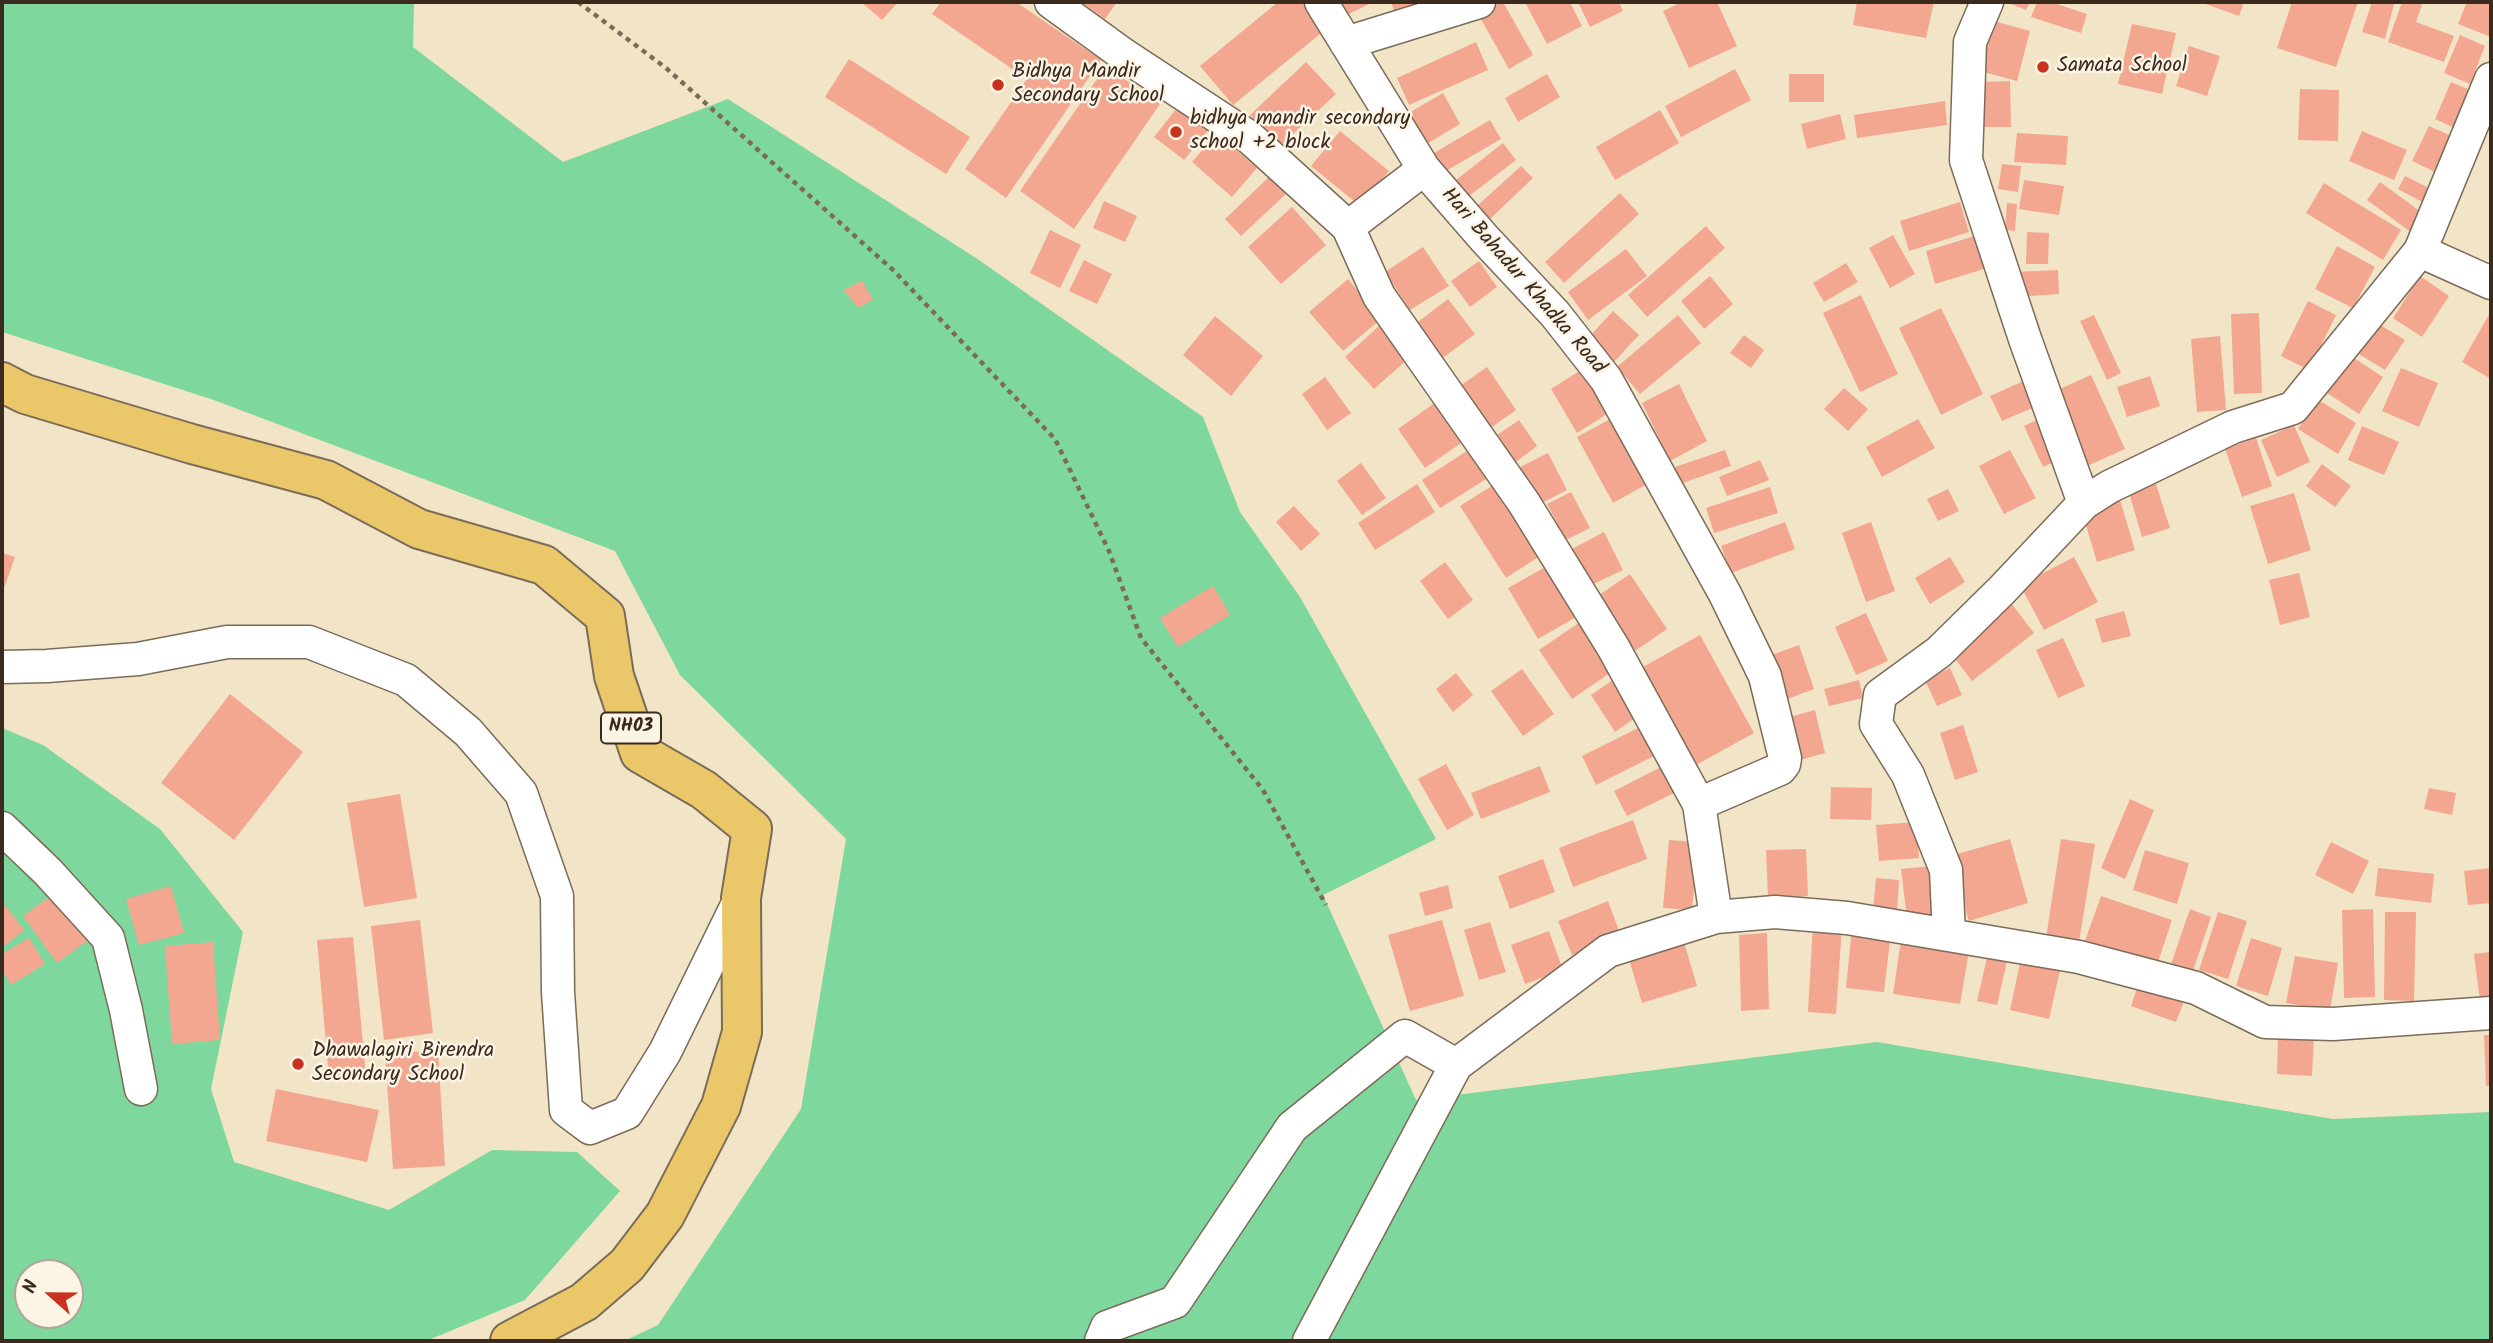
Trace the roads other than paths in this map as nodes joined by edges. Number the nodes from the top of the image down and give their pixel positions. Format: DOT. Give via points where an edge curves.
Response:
graph roads {
  1 [pos="1051,2"];
  2 [pos="1321,2"];
  3 [pos="1479,2"];
  4 [pos="1987,2"];
  5 [pos="1346,43"];
  6 [pos="2491,79"];
  7 [pos="1424,169"];
  8 [pos="1348,227"];
  9 [pos="2420,251"];
  10 [pos="2491,282"];
  11 [pos="2,382"];
  12 [pos="2084,503"];
  13 [pos="2,667"];
  14 [pos="1699,804"];
  15 [pos="2,828"];
  16 [pos="741,898"];
  17 [pos="1716,916"];
  18 [pos="1950,935"];
  19 [pos="2491,1013"];
  20 [pos="1456,1065"];
  21 [pos="141,1089"];
  22 [pos="510,1341"];
  23 [pos="1101,1341"];
  24 [pos="1309,1341"];
  1 -- 8 [label="street" via="1249,137"];
  2 -- 5 [label="street, Hari Bahadur Khadka Road"];
  3 -- 5 [label="street"];
  4 -- 12 [label="street" via="1970,42 1966,160"];
  5 -- 7 [label="street, Hari Bahadur Khadka Road"];
  6 -- 9 [label="street"];
  7 -- 8 [label="street"];
  7 -- 14 [label="street, Hari Bahadur Khadka Road" via="1555,314 1606,380 1725,594 1765,676 1784,764"];
  8 -- 14 [label="street" via="1379,296 1524,503 1613,647"];
  9 -- 10 [label="street"];
  9 -- 12 [label="street" via="2293,408 2233,427"];
  11 -- 16 [label="main road, NH03" via="26,394 326,480 419,530 544,565 605,616 614,677 640,753 704,790 752,829"];
  12 -- 18 [label="street" via="1939,652 1880,695 1877,724 1908,775 1946,870"];
  13 -- 16 [label="street" via="138,659 227,642 309,642 406,680 468,732 521,793 557,896 566,1110 590,1128 627,1113 665,1052"];
  14 -- 17 [label="street"];
  15 -- 21 [label="street" via="108,938"];
  16 -- 22 [label="main road, NH03" via="743,1032 721,1106 672,1203 627,1265 584,1302"];
  17 -- 18 [label="street" via="1775,912"];
  17 -- 20 [label="street" via="1608,951"];
  18 -- 19 [label="street" via="2079,957 2196,988 2264,1021 2333,1024"];
  20 -- 23 [label="street" via="1405,1037 1292,1127 1175,1302 1107,1327"];
  20 -- 24 [label="street"];
}
